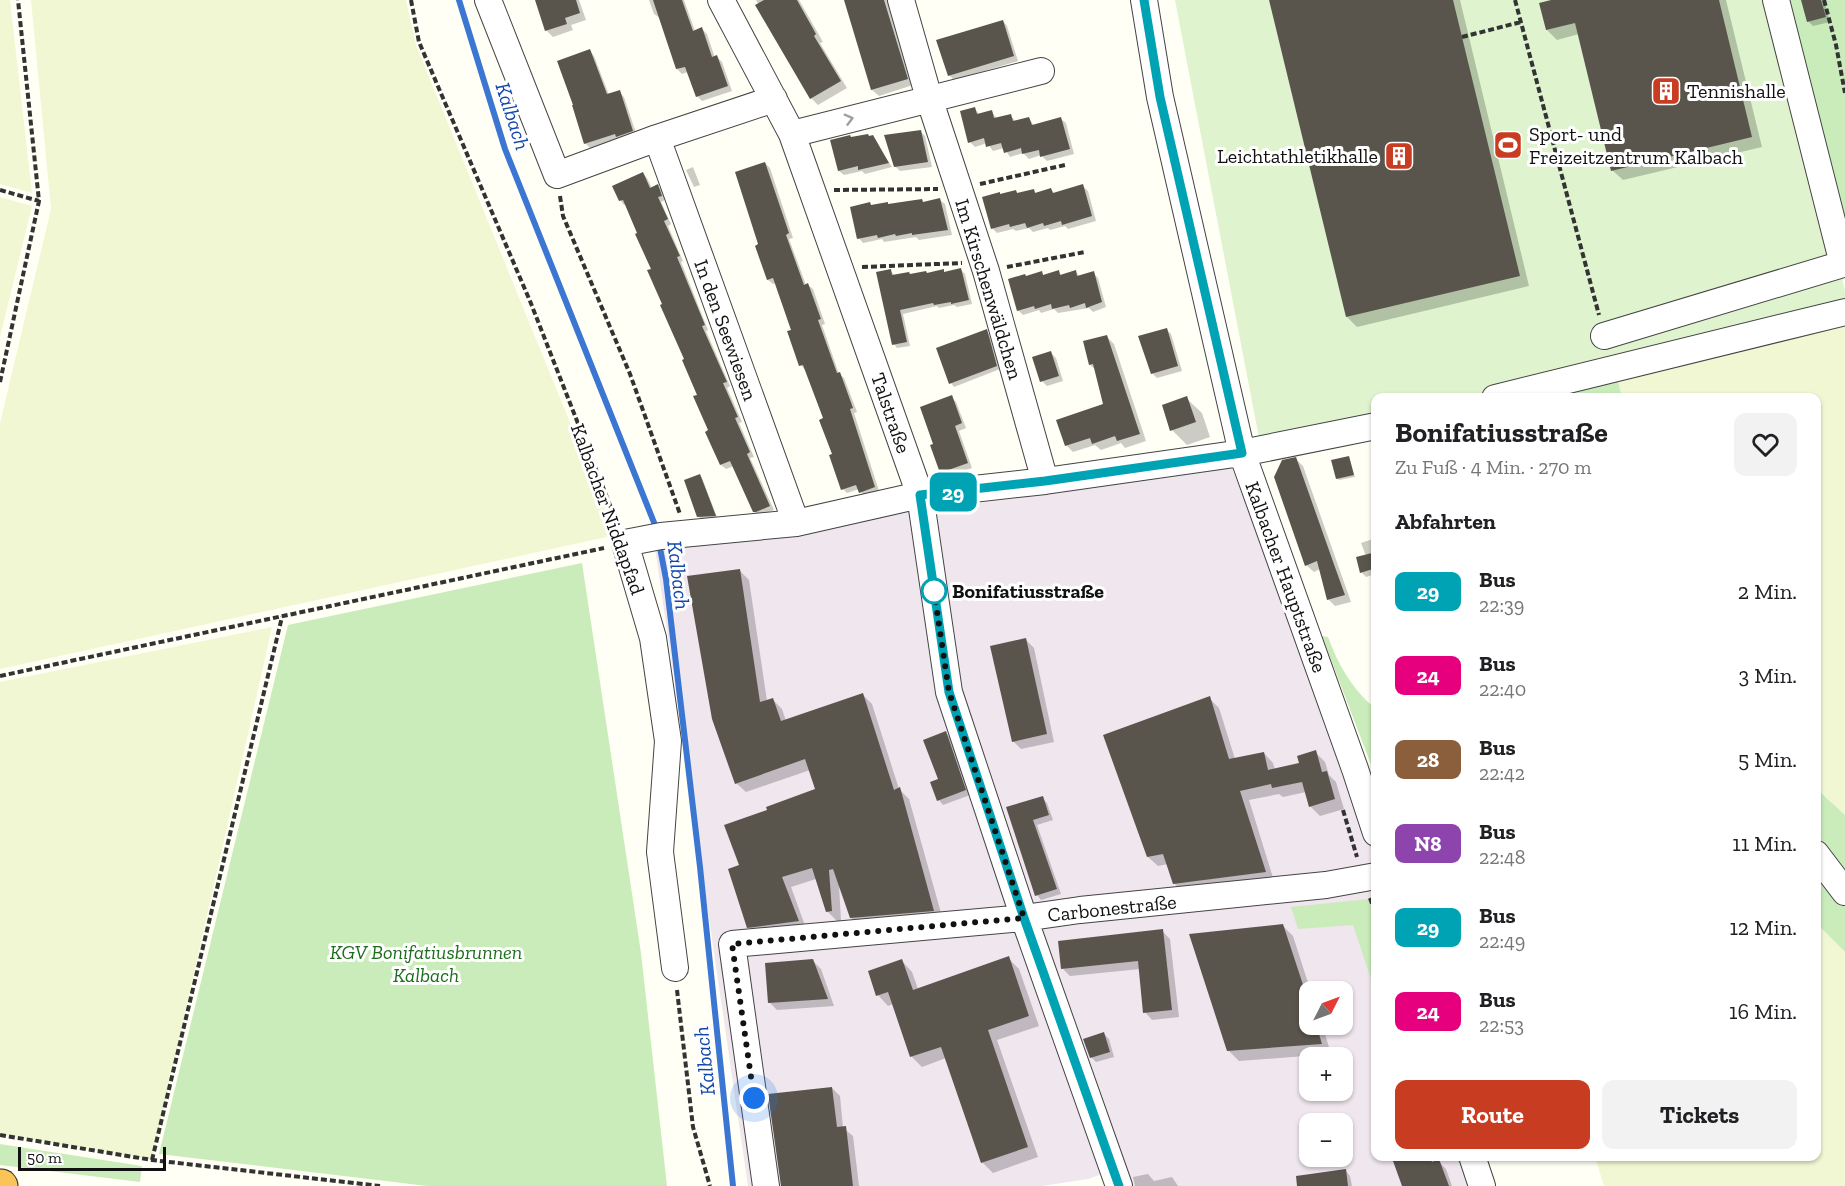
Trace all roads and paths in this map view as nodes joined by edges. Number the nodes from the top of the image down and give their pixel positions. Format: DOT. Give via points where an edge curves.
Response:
graph roads {
  1 [pos="18,0"];
  2 [pos="411,0"];
  3 [pos="488,0"];
  4 [pos="721,0"];
  5 [pos="901,0"];
  6 [pos="1144,0"];
  7 [pos="1515,0"];
  8 [pos="1776,0"];
  9 [pos="1824,0"];
  10 [pos="1521,22"];
  11 [pos="1462,37"];
  12 [pos="1041,71"];
  13 [pos="1845,93"];
  14 [pos="929,98"];
  15 [pos="774,99"];
  16 [pos="792,134"];
  17 [pos="657,138"];
  18 [pos="1065,165"];
  19 [pos="557,175"];
  20 [pos="959,189"];
  21 [pos="0,190"];
  22 [pos="813,191"];
  23 [pos="39,201"];
  24 [pos="1085,252"];
  25 [pos="840,267"];
  26 [pos="984,267"];
  27 [pos="1845,312"];
  28 [pos="1604,336"];
  29 [pos="0,382"];
  30 [pos="1515,393"];
  31 [pos="1371,427"];
  32 [pos="1242,453"];
  33 [pos="1045,481"];
  34 [pos="920,495"];
  35 [pos="796,522"];
  36 [pos="687,534"];
  37 [pos="625,543"];
  38 [pos="282,617"];
  39 [pos="0,676"];
  40 [pos="1371,818"];
  41 [pos="1821,861"];
  42 [pos="1371,877"];
  43 [pos="1845,892"];
  44 [pos="1024,918"];
  45 [pos="675,968"];
  46 [pos="0,1135"];
  47 [pos="152,1160"];
  48 [pos="1474,1161"];
  49 [pos="380,1186"];
  50 [pos="710,1186"];
  51 [pos="766,1186"];
  52 [pos="1119,1186"];
  53 [pos="1482,1186"];
  1 -- 23 [label="path"];
  2 -- 37 [label="path, Kalbacher Niddapfad" via="419,42 530,301"];
  3 -- 19 [label="street"];
  4 -- 15 [label="street, Talstraße"];
  5 -- 14 [label="street, Im Kirschenwäldchen"];
  6 -- 32 [label="street, Kalbacher Hauptstraße" via="1160,97"];
  7 -- 10 [label="path"];
  8 -- 28 [label="street" via="1843,264"];
  9 -- 13 [label="path"];
  10 -- 11 [label="path"];
  10 -- 28 [label="path"];
  12 -- 14 [label="street"];
  16 -- 14 [label="street, one-way"];
  14 -- 20 [label="street, Im Kirschenwäldchen"];
  15 -- 16 [label="street, Talstraße"];
  15 -- 17 [label="street"];
  16 -- 22 [label="street, Talstraße"];
  17 -- 19 [label="street"];
  17 -- 35 [label="street, In den Seewiesen"];
  18 -- 20 [label="path"];
  19 -- 36 [label="path" via="562,216 630,374"];
  20 -- 22 [label="path"];
  20 -- 26 [label="street, Im Kirschenwäldchen"];
  21 -- 23 [label="path"];
  22 -- 25 [label="street, Talstraße"];
  23 -- 29 [label="path"];
  24 -- 26 [label="path"];
  25 -- 26 [label="path"];
  25 -- 34 [label="street, Talstraße"];
  26 -- 33 [label="street, Im Kirschenwäldchen"];
  27 -- 30 [label="street"];
  31 -- 32 [label="street"];
  32 -- 33 [label="street"];
  32 -- 40 [label="street, Kalbacher Hauptstraße"];
  33 -- 34 [label="street"];
  34 -- 35 [label="street"];
  34 -- 44 [label="street, Talstraße" via="949,692"];
  35 -- 36 [label="street"];
  36 -- 37 [label="street"];
  37 -- 38 [label="path"];
  37 -- 45 [label="street, Kalbacher Niddapfad" via="653,638 668,741 660,852"];
  38 -- 39 [label="path"];
  38 -- 47 [label="path"];
  41 -- 43 [label="street"];
  42 -- 44 [label="street, Carbonestraße"];
  44 -- 51 [label="street, Carbonestraße" via="732,944"];
  44 -- 52 [label="street, Talstraße"];
  45 -- 50 [label="path" via="693,1127"];
  46 -- 47 [label="path"];
  47 -- 49 [label="path"];
  48 -- 53 [label="street"];
}
